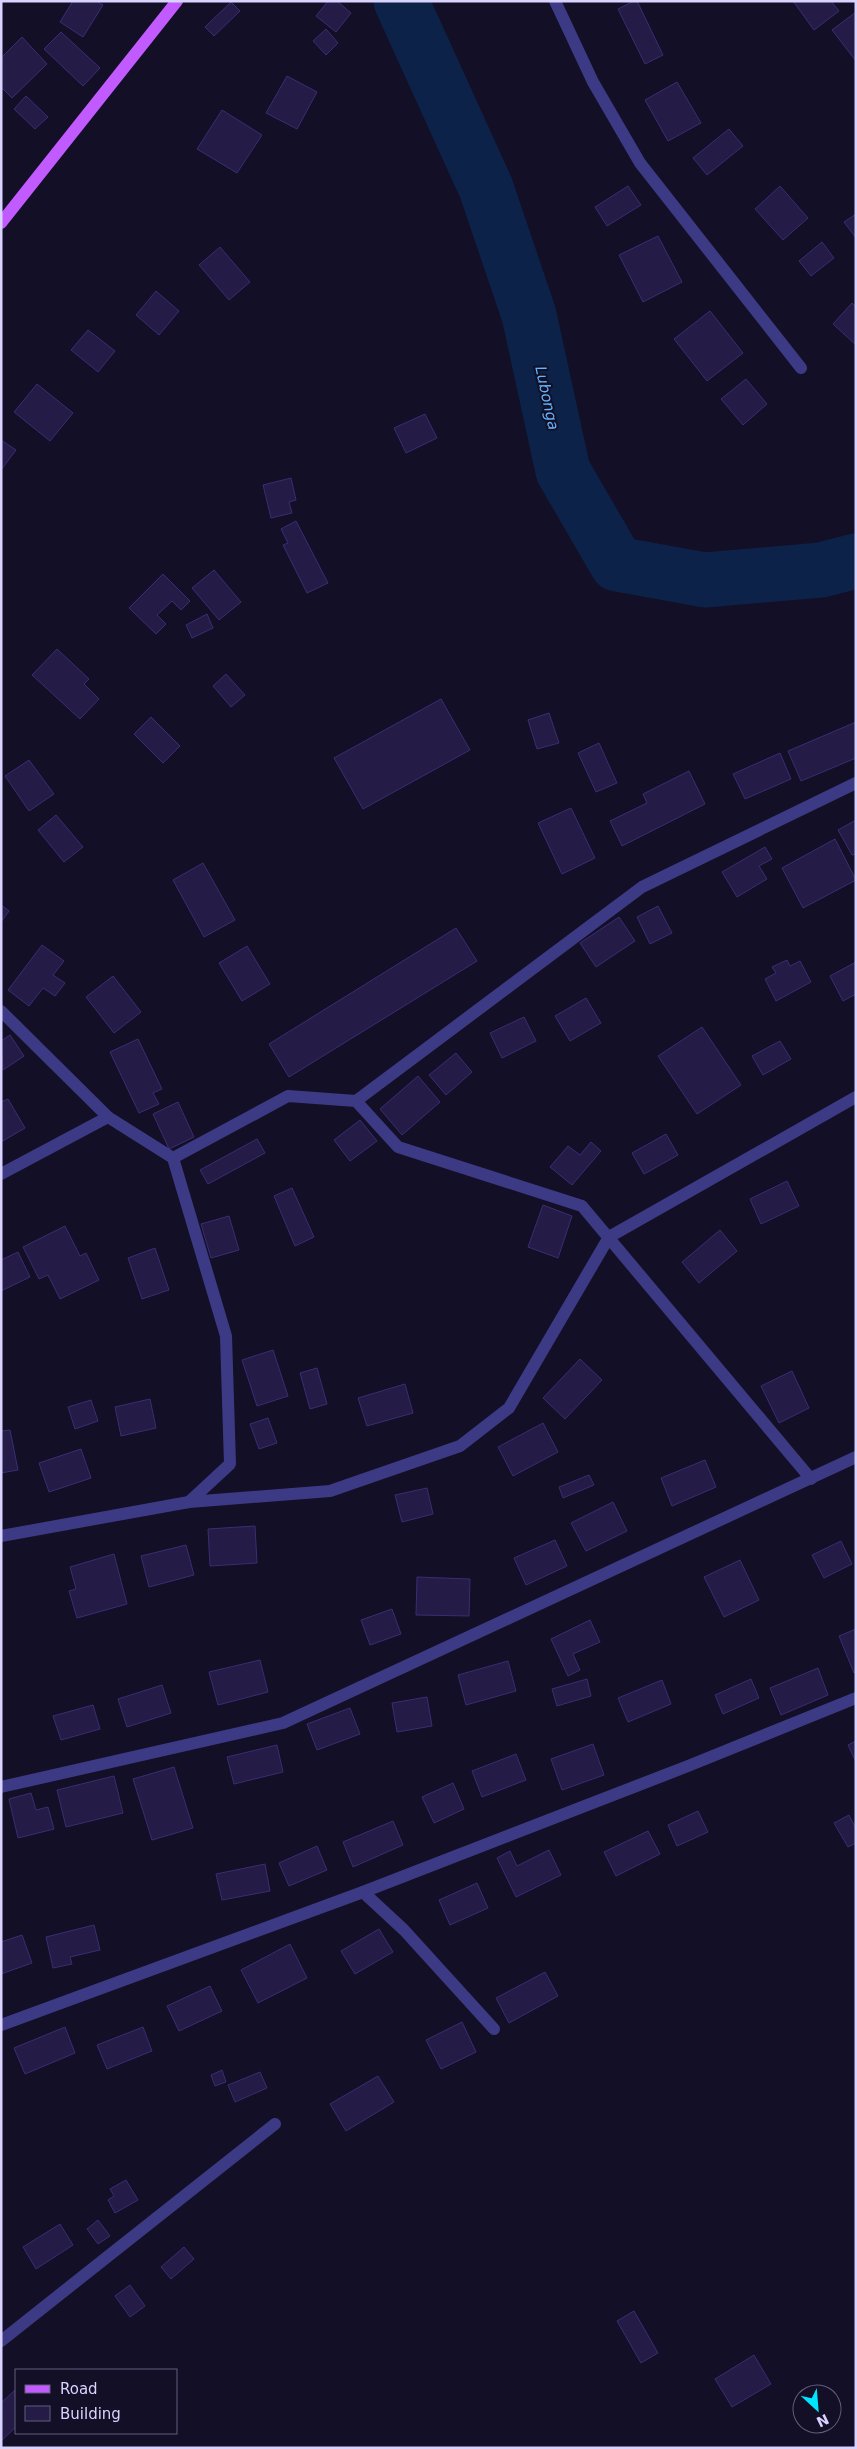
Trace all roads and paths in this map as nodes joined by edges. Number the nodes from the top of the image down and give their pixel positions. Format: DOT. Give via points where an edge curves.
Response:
graph roads {
  1 [pos="177,1"];
  2 [pos="555,1"];
  3 [pos="1,223"];
  4 [pos="801,368"];
  5 [pos="856,784"];
  6 [pos="1,1011"];
  7 [pos="856,1097"];
  8 [pos="356,1101"];
  9 [pos="108,1117"];
  10 [pos="172,1158"];
  11 [pos="1,1174"];
  12 [pos="609,1237"];
  13 [pos="856,1457"];
  14 [pos="811,1479"];
  15 [pos="189,1502"];
  16 [pos="1,1536"];
  17 [pos="855,1700"];
  18 [pos="1,1788"];
  19 [pos="363,1892"];
  20 [pos="1,2025"];
  21 [pos="494,2029"];
  22 [pos="275,2124"];
  23 [pos="1,2341"];
  1 -- 3 [label="main road"];
  2 -- 4 [label="street" via="593,82 640,163"];
  5 -- 8 [label="street" via="642,887"];
  6 -- 9 [label="street"];
  7 -- 12 [label="street"];
  8 -- 10 [label="street" via="288,1096"];
  8 -- 12 [label="street" via="398,1147 582,1206"];
  9 -- 10 [label="street"];
  9 -- 11 [label="street"];
  10 -- 15 [label="street" via="226,1336 230,1464"];
  12 -- 14 [label="street"];
  12 -- 15 [label="street" via="509,1408 460,1446 330,1491"];
  13 -- 14 [label="street"];
  14 -- 18 [label="street" via="283,1723"];
  15 -- 16 [label="street"];
  17 -- 19 [label="street"];
  19 -- 20 [label="street"];
  19 -- 21 [label="street" via="404,1930"];
  22 -- 23 [label="street"];
}
